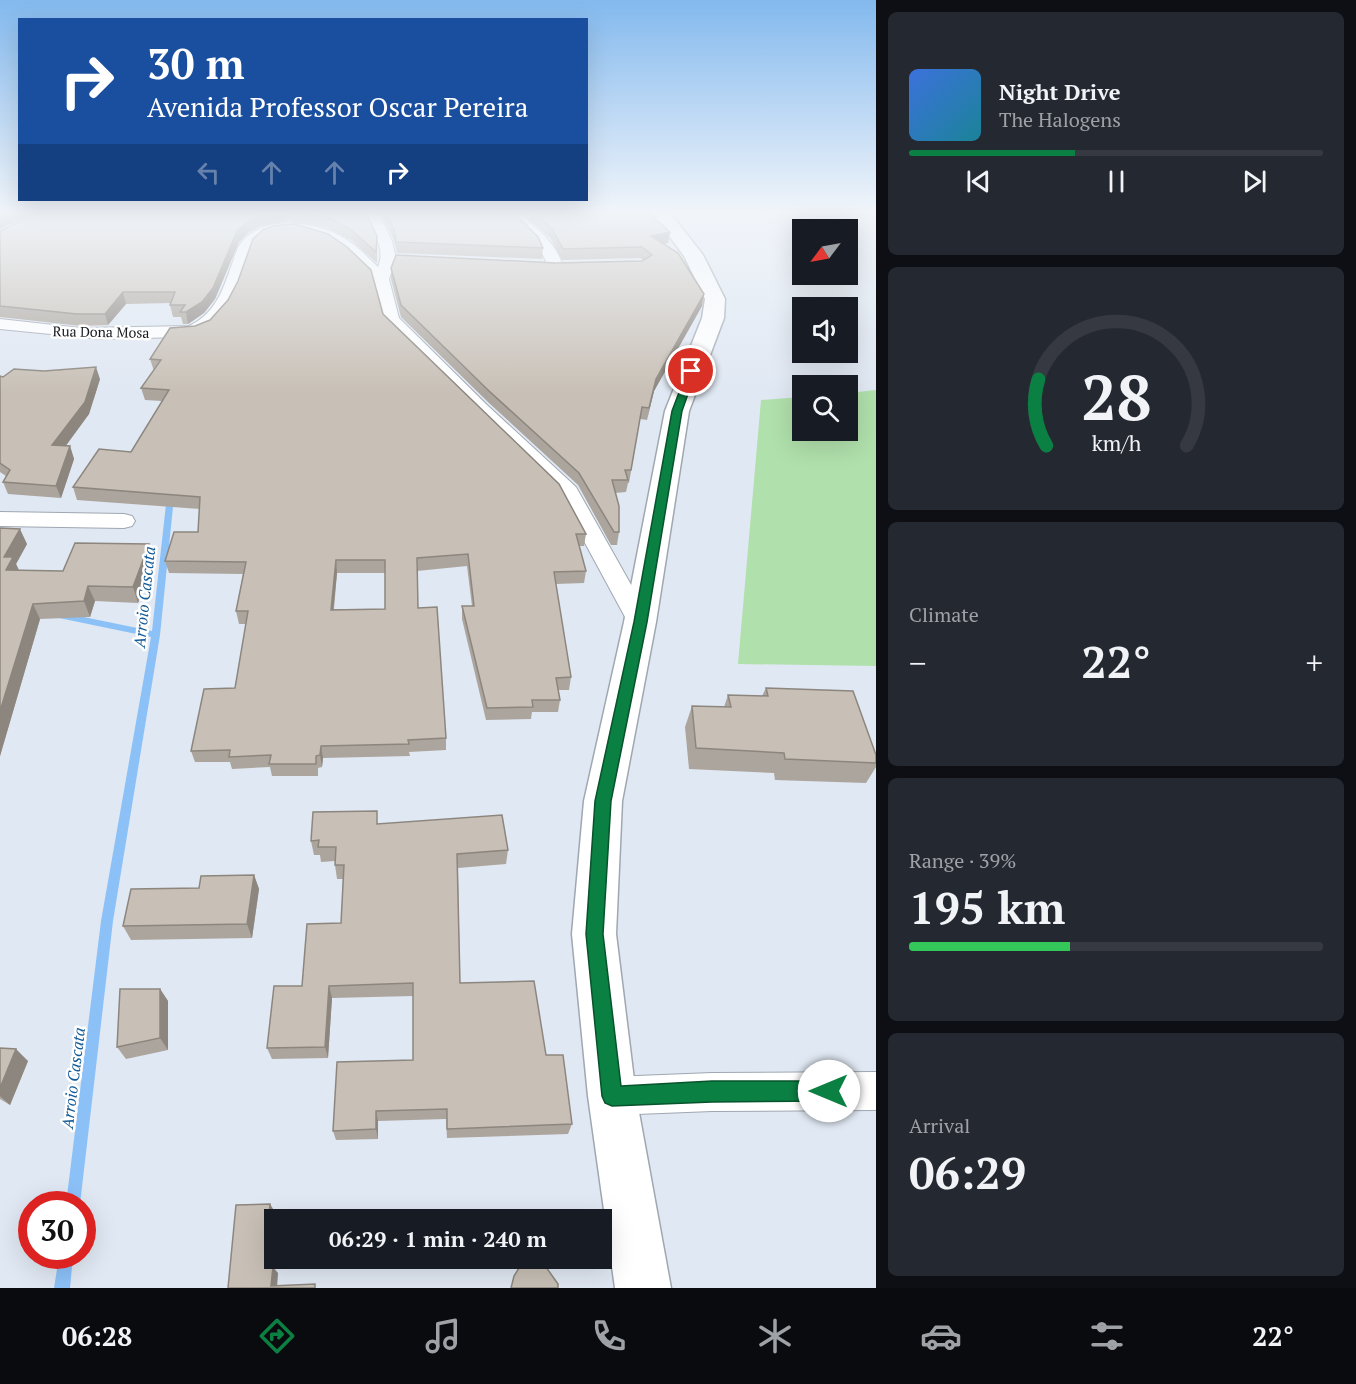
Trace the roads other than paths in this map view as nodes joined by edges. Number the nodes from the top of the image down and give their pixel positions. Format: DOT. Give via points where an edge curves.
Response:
graph roads {
  1 [pos="236,273"];
  2 [pos="375,273"];
  3 [pos="385,273"];
  4 [pos="702,273"];
  5 [pos="381,279"];
  6 [pos="0,324"];
  7 [pos="0,519"];
  8 [pos="124,521"];
  9 [pos="640,622"];
  10 [pos="876,1091"];
  11 [pos="612,1096"];
  12 [pos="643,1288"];
  1 -- 6 [label="street, Rua Dona Mosa" via="215,318 194,330 124,335 40,331"];
  2 -- 5 [label="street, Rua Dona Mosa"];
  3 -- 5 [label="street"];
  4 -- 9 [label="main road" via="715,299 713,318 677,411"];
  5 -- 9 [label="street" via="391,320 568,492"];
  7 -- 8 [label="street"];
  9 -- 11 [label="main road" via="603,801 594,934"];
  10 -- 11 [label="street"];
  11 -- 12 [label="main road"];
}
